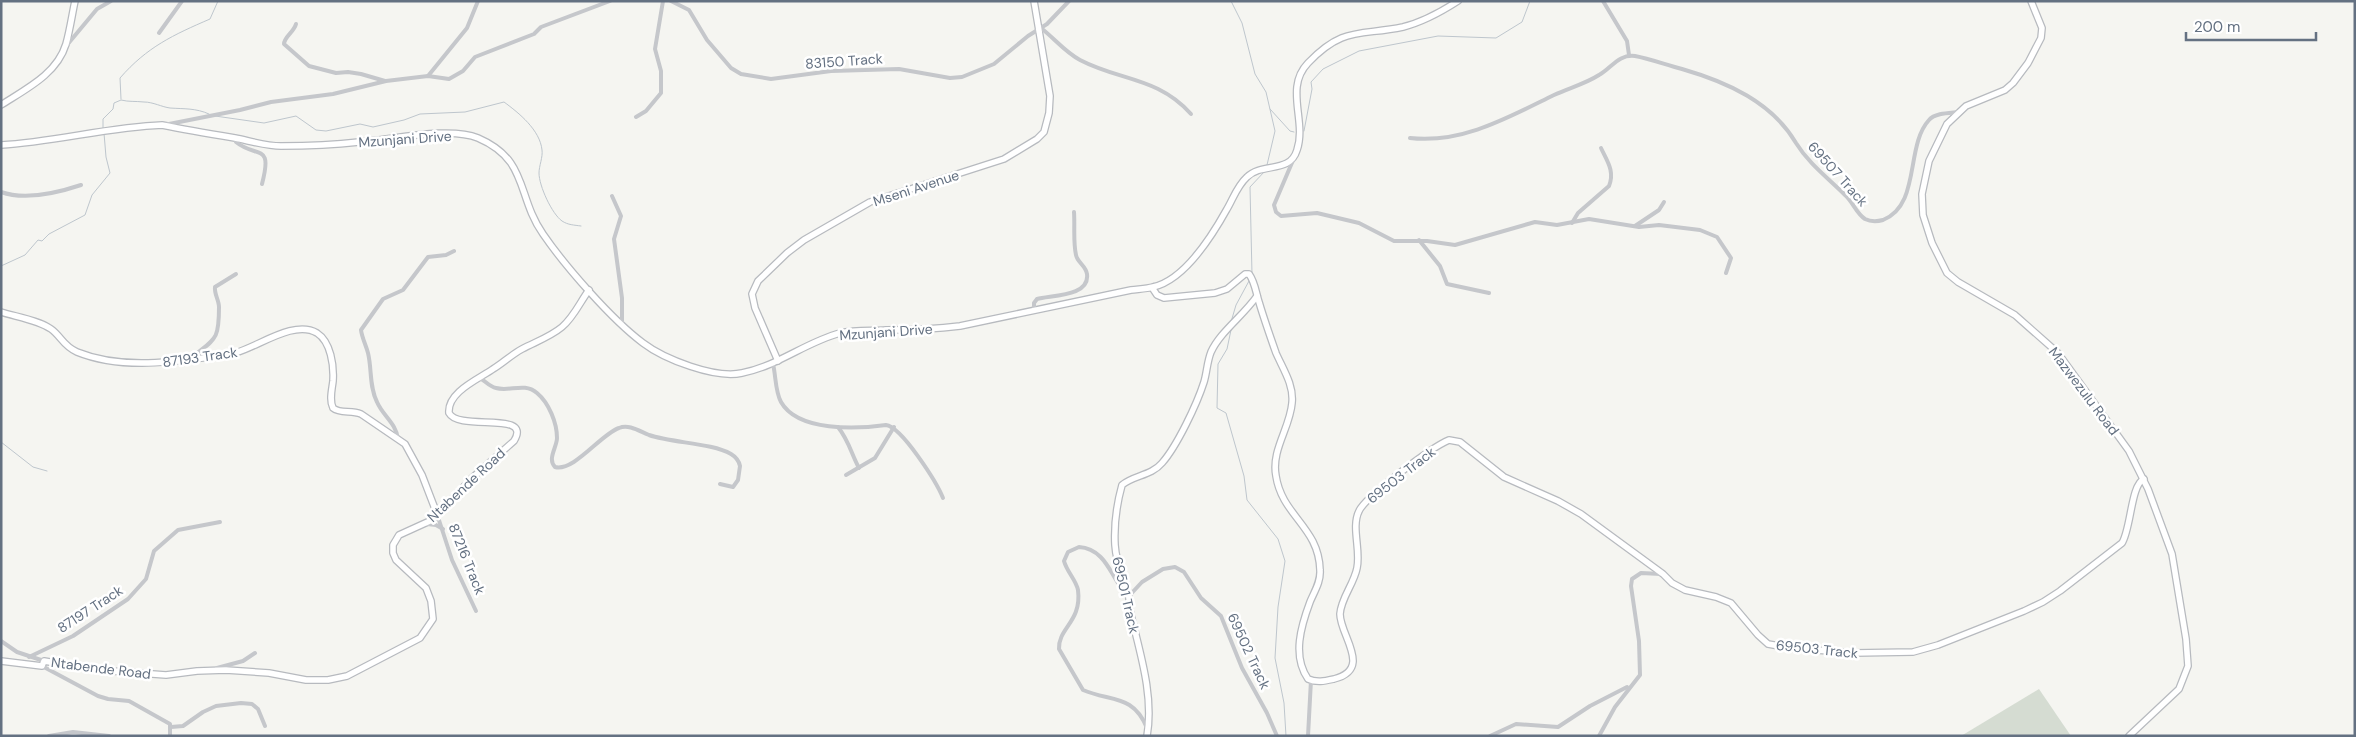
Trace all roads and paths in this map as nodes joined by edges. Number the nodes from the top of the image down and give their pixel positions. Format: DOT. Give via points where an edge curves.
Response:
graph roads {
  1 [pos="75,1"];
  2 [pos="111,1"];
  3 [pos="182,1"];
  4 [pos="478,1"];
  5 [pos="610,1"];
  6 [pos="663,1"];
  7 [pos="671,1"];
  8 [pos="1034,1"];
  9 [pos="1069,1"];
  10 [pos="1458,1"];
  11 [pos="1603,1"];
  12 [pos="2031,1"];
  13 [pos="296,24"];
  14 [pos="1040,29"];
  15 [pos="159,33"];
  16 [pos="65,46"];
  17 [pos="1629,55"];
  18 [pos="428,76"];
  19 [pos="386,81"];
  20 [pos="1,105"];
  21 [pos="1958,112"];
  22 [pos="1191,114"];
  23 [pos="636,117"];
  24 [pos="162,125"];
  25 [pos="235,138"];
  26 [pos="1410,138"];
  27 [pos="1,145"];
  28 [pos="1601,148"];
  29 [pos="1295,156"];
  30 [pos="262,184"];
  31 [pos="81,185"];
  32 [pos="1,192"];
  33 [pos="612,196"];
  34 [pos="1664,202"];
  35 [pos="1074,212"];
  36 [pos="1572,223"];
  37 [pos="1635,226"];
  38 [pos="1418,240"];
  39 [pos="454,251"];
  40 [pos="1726,273"];
  41 [pos="236,274"];
  42 [pos="1154,287"];
  43 [pos="589,290"];
  44 [pos="1490,293"];
  45 [pos="1257,296"];
  46 [pos="1034,311"];
  47 [pos="1,312"];
  48 [pos="622,324"];
  49 [pos="190,359"];
  50 [pos="776,363"];
  51 [pos="480,378"];
  52 [pos="894,427"];
  53 [pos="838,428"];
  54 [pos="398,439"];
  55 [pos="859,468"];
  56 [pos="846,475"];
  57 [pos="2144,479"];
  58 [pos="720,484"];
  59 [pos="944,498"];
  60 [pos="437,514"];
  61 [pos="220,522"];
  62 [pos="424,524"];
  63 [pos="443,530"];
  64 [pos="1663,574"];
  65 [pos="1126,589"];
  66 [pos="1129,596"];
  67 [pos="476,611"];
  68 [pos="1,641"];
  69 [pos="255,653"];
  70 [pos="29,657"];
  71 [pos="1,661"];
  72 [pos="43,664"];
  73 [pos="210,670"];
  74 [pos="1311,680"];
  75 [pos="1629,686"];
  76 [pos="265,726"];
  77 [pos="170,727"];
  78 [pos="1147,733"];
  79 [pos="49,736"];
  80 [pos="109,736"];
  81 [pos="170,736"];
  82 [pos="1277,736"];
  83 [pos="1308,736"];
  84 [pos="1490,736"];
  85 [pos="1599,736"];
  86 [pos="2129,736"];
  1 -- 16 [label="street"];
  2 -- 16 [label="street" via="97,9"];
  3 -- 15 [label="street"];
  4 -- 18 [label="street" via="467,28"];
  5 -- 18 [label="street" via="475,57 455,77 442,80"];
  6 -- 23 [label="street" via="655,49 661,71 661,93 646,111"];
  7 -- 14 [label="street, 83150 Track" via="689,10 707,40 731,68 741,74 771,79 831,71 898,69 957,78 994,64"];
  8 -- 14 [label="street, Mseni Avenue"];
  9 -- 14 [label="street, 83150 Track"];
  10 -- 29 [label="street" via="1441,12 1404,27 1348,34 1309,62 1301,70 1296,85 1299,134"];
  11 -- 17 [label="street" via="1627,41"];
  12 -- 21 [label="street, Mazwezulu Road" via="2042,32 2023,72 2005,90 1971,103"];
  13 -- 19 [label="street" via="284,44 304,63 321,70 361,74"];
  14 -- 22 [label="street" via="1080,60 1158,88"];
  14 -- 50 [label="street, Mseni Avenue" via="1050,96 1044,132 1004,160 870,202 787,253 758,281 752,294"];
  16 -- 20 [label="street" via="42,78"];
  17 -- 21 [label="street, 69507 Track" via="1708,76 1771,111 1788,128 1808,160 1847,196 1862,217 1870,221 1890,216 1904,199 1927,122 1935,116"];
  17 -- 26 [label="street" via="1618,59 1596,77 1485,127 1429,140"];
  18 -- 19 [label="street"];
  19 -- 24 [label="street" via="333,94 270,102"];
  21 -- 57 [label="street, Mazwezulu Road" via="1947,124 1933,150 1922,194 1924,223 1939,260 1953,278 2015,315 2058,353 2117,434"];
  24 -- 25 [label="street, Mzunjani Drive"];
  24 -- 27 [label="street, Mzunjani Drive"];
  25 -- 30 [label="street" via="240,146 263,154 266,166"];
  25 -- 43 [label="street, Mzunjani Drive" via="277,146 360,142 422,134 475,136 505,154 511,162 520,178 532,217"];
  28 -- 36 [label="street" via="1612,172 1611,180"];
  29 -- 38 [label="street" via="1276,196 1274,205 1278,215 1317,213 1359,223 1394,241"];
  29 -- 42 [label="street, Mzunjani Drive" via="1284,166 1247,176 1188,266"];
  31 -- 32 [label="street" via="41,195"];
  33 -- 48 [label="street" via="622,216 614,239"];
  34 -- 37 [label="street" via="1659,210"];
  35 -- 46 [label="street" via="1076,256 1084,265 1086,284 1078,291 1037,299"];
  36 -- 37 [label="street" via="1589,219"];
  36 -- 38 [label="street" via="1535,222 1455,244"];
  37 -- 40 [label="street" via="1672,225 1710,232 1730,254"];
  38 -- 44 [label="street" via="1440,266 1447,284"];
  39 -- 54 [label="street" via="428,257 403,290 383,299 362,330 374,396"];
  41 -- 49 [label="street" via="215,287 219,306 218,333 214,341"];
  42 -- 45 [label="street" via="1155,293 1164,298 1215,293 1227,289 1240,276 1248,274"];
  42 -- 46 [label="street, Mzunjani Drive"];
  43 -- 48 [label="street, Mzunjani Drive"];
  43 -- 51 [label="street, Ntabende Road" via="563,326 512,354"];
  45 -- 65 [label="street, 69501 Track" via="1221,336 1212,352 1200,392 1175,448 1151,472 1122,485 1115,546 1120,576"];
  45 -- 74 [label="street" via="1292,395 1289,419 1276,455 1275,475 1286,505 1314,541 1320,568 1300,642 1303,670"];
  46 -- 50 [label="street, Mzunjani Drive" via="939,328 844,332 816,342"];
  47 -- 49 [label="street, 87193 Track" via="45,326 69,348 103,360 149,363"];
  48 -- 50 [label="street, Mzunjani Drive" via="656,352 706,370 739,374"];
  49 -- 54 [label="street, 87193 Track" via="230,355 288,332 311,330 320,335 332,360 333,408 354,411"];
  50 -- 53 [label="street" via="780,400 794,417"];
  51 -- 58 [label="street" via="495,388 529,389 544,400 555,424 557,439 551,458 555,467 566,466 612,432 628,427 733,455 740,466 738,480 733,486"];
  51 -- 60 [label="street, Ntabende Road" via="456,395 448,408 450,417 466,422 509,423 516,428 516,438"];
  52 -- 53 [label="street"];
  52 -- 55 [label="street" via="880,452"];
  52 -- 59 [label="street"];
  53 -- 55 [label="street" via="848,440"];
  54 -- 60 [label="street, 87193 Track" via="413,456"];
  55 -- 56 [label="street"];
  57 -- 64 [label="street, 69503 Track" via="2137,485 2124,540 2114,551 2042,602 1925,650 1854,653 1768,644 1731,604 1672,584"];
  57 -- 86 [label="street, Mazwezulu Road" via="2172,554 2188,666 2179,689 2170,700"];
  60 -- 62 [label="street, Ntabende Road"];
  60 -- 63 [label="street, 87216 Track"];
  61 -- 70 [label="street, 87197 Track" via="178,530 154,551 146,579 128,599 73,636"];
  62 -- 63 [label="street" via="436,525"];
  62 -- 73 [label="street, Ntabende Road" via="399,535 392,547 396,560 426,588 431,601 432,619 420,638 347,676 328,680 306,680 254,671"];
  63 -- 67 [label="street, 87216 Track" via="452,560"];
  64 -- 74 [label="street, 69503 Track" via="1581,514 1504,477 1460,442 1449,440 1360,507 1356,520 1357,568 1340,611 1353,651 1352,663 1344,675 1318,682"];
  64 -- 75 [label="street" via="1641,573 1631,581 1641,657 1640,674"];
  65 -- 66 [label="street, 69501 Track"];
  65 -- 78 [label="street" via="1120,586 1107,563 1095,552 1079,547 1068,552 1064,562 1077,586 1078,607 1058,649 1082,688 1119,699 1136,709"];
  66 -- 78 [label="street, 69501 Track" via="1129,610 1143,666"];
  66 -- 82 [label="street, 69502 Track" via="1157,572 1170,567 1179,568 1201,598 1221,616 1242,668"];
  68 -- 70 [label="street"];
  69 -- 73 [label="street" via="243,661"];
  70 -- 72 [label="street"];
  71 -- 72 [label="street, Ntabende Road"];
  72 -- 73 [label="street, Ntabende Road" via="166,675"];
  72 -- 77 [label="street" via="98,696 135,704 164,718"];
  74 -- 83 [label="street"];
  75 -- 84 [label="street" via="1590,706 1564,725 1516,724"];
  75 -- 85 [label="street"];
  76 -- 77 [label="street" via="258,709 252,704 240,703 216,706 183,726"];
  77 -- 81 [label="street"];
  79 -- 80 [label="street" via="73,732"];
}
